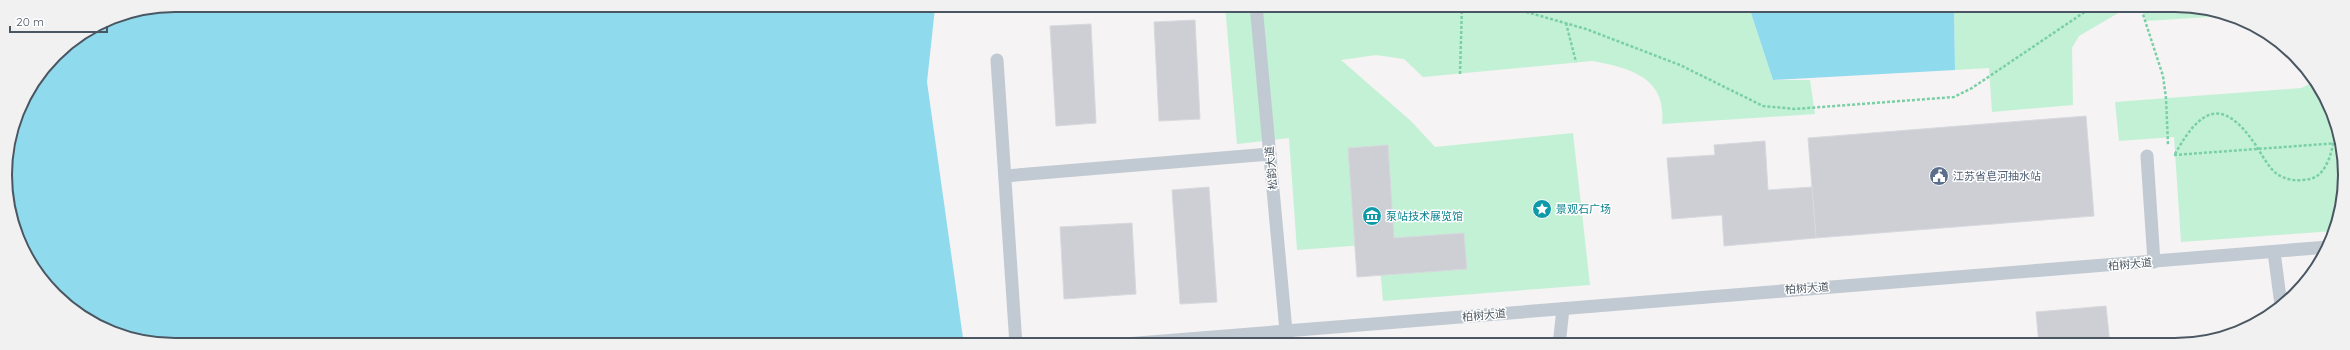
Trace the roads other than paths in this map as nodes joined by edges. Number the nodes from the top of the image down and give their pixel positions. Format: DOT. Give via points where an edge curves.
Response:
graph roads {
  1 [pos="1257,12"];
  2 [pos="997,60"];
  3 [pos="1270,154"];
  4 [pos="2147,156"];
  5 [pos="1005,176"];
  6 [pos="2321,248"];
  7 [pos="2274,252"];
  8 [pos="2154,262"];
  9 [pos="2280,299"];
  10 [pos="1563,309"];
  11 [pos="1286,331"];
  12 [pos="1016,338"];
  13 [pos="1199,338"];
  14 [pos="1560,338"];
  1 -- 3 [label="lane, 松韵大道"];
  2 -- 5 [label="lane"];
  3 -- 5 [label="lane"];
  3 -- 11 [label="lane, 松韵大道"];
  4 -- 8 [label="lane"];
  5 -- 12 [label="lane"];
  6 -- 7 [label="lane, 柏树大道"];
  7 -- 8 [label="lane, 柏树大道"];
  7 -- 9 [label="lane"];
  8 -- 10 [label="lane, 柏树大道" via="1742,292"];
  10 -- 11 [label="lane, 柏树大道"];
  10 -- 14 [label="lane"];
  11 -- 13 [label="lane, 柏树大道"];
}
